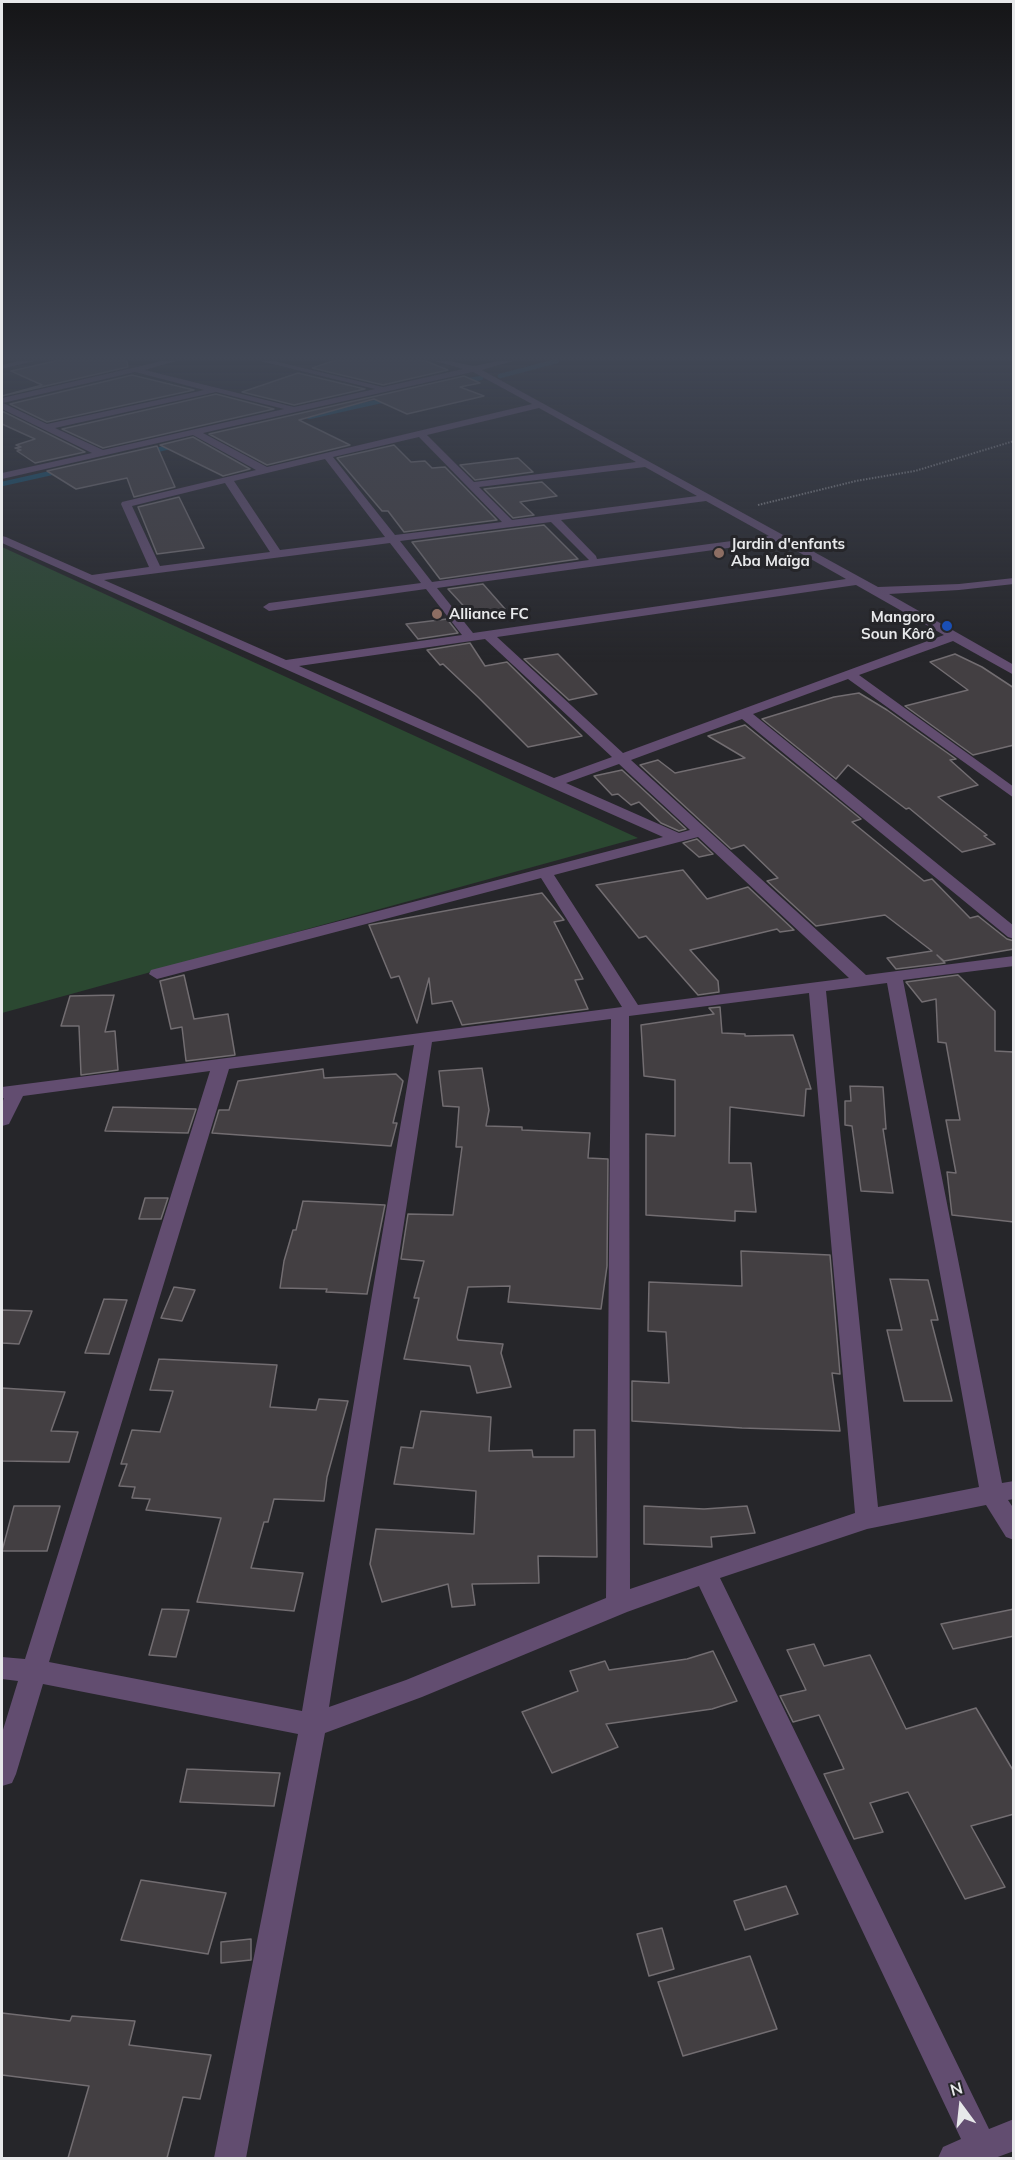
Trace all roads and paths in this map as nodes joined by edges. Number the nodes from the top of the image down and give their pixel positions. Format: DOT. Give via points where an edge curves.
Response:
graph roads {
  1 [pos="63,462"];
  2 [pos="249,462"];
  3 [pos="303,462"];
  4 [pos="332,462"];
  5 [pos="449,462"];
  6 [pos="641,462"];
  7 [pos="945,462"];
  8 [pos="645,464"];
  9 [pos="266,471"];
  10 [pos="2,476"];
  11 [pos="228,480"];
  12 [pos="472,485"];
  13 [pos="707,498"];
  14 [pos="730,511"];
  15 [pos="553,518"];
  16 [pos="510,524"];
  17 [pos="780,538"];
  18 [pos="2,539"];
  19 [pos="394,539"];
  20 [pos="278,554"];
  21 [pos="592,558"];
  22 [pos="156,570"];
  23 [pos="92,579"];
  24 [pos="857,581"];
  25 [pos="1014,581"];
  26 [pos="430,585"];
  27 [pos="876,591"];
  28 [pos="269,607"];
  29 [pos="487,634"];
  30 [pos="954,636"];
  31 [pos="470,637"];
  32 [pos="285,664"];
  33 [pos="1014,671"];
  34 [pos="849,674"];
  35 [pos="743,713"];
  36 [pos="619,758"];
  37 [pos="554,783"];
  38 [pos="1014,794"];
  39 [pos="699,832"];
  40 [pos="676,837"];
  41 [pos="545,873"];
  42 [pos="1014,934"];
  43 [pos="1014,961"];
  44 [pos="158,974"];
  45 [pos="894,976"];
  46 [pos="862,981"];
  47 [pos="817,986"];
  48 [pos="627,1011"];
  49 [pos="424,1038"];
  50 [pos="221,1065"];
  51 [pos="9,1092"];
  52 [pos="2,1120"];
  53 [pos="1003,1492"];
  54 [pos="867,1519"];
  55 [pos="1014,1530"];
  56 [pos="705,1573"];
  57 [pos="618,1604"];
  58 [pos="2,1668"];
  59 [pos="35,1671"];
  60 [pos="313,1725"];
  61 [pos="2,1774"];
  62 [pos="1014,2135"];
  63 [pos="968,2153"];
  64 [pos="230,2158"];
  1 -- 10 [label="street"];
  2 -- 9 [label="street"];
  3 -- 9 [label="street"];
  4 -- 19 [label="street"];
  5 -- 12 [label="street"];
  6 -- 8 [label="street"];
  7 -- 14 [label="path"];
  8 -- 12 [label="street"];
  8 -- 13 [label="street"];
  9 -- 11 [label="street"];
  11 -- 20 [label="street"];
  11 -- 22 [label="street" via="126,504"];
  12 -- 16 [label="street"];
  13 -- 14 [label="street"];
  13 -- 15 [label="street"];
  14 -- 17 [label="street"];
  15 -- 16 [label="street"];
  15 -- 21 [label="street"];
  16 -- 19 [label="street"];
  17 -- 24 [label="street"];
  17 -- 26 [label="street"];
  18 -- 23 [label="street"];
  19 -- 20 [label="street"];
  19 -- 26 [label="street"];
  20 -- 22 [label="street"];
  22 -- 23 [label="street"];
  23 -- 32 [label="street"];
  24 -- 27 [label="street"];
  24 -- 29 [label="street"];
  25 -- 27 [label="street"];
  26 -- 28 [label="street"];
  26 -- 31 [label="street"];
  27 -- 30 [label="street"];
  29 -- 31 [label="street"];
  29 -- 36 [label="street"];
  30 -- 33 [label="street"];
  30 -- 34 [label="street"];
  31 -- 32 [label="street"];
  32 -- 37 [label="street"];
  34 -- 35 [label="street"];
  34 -- 38 [label="street"];
  35 -- 36 [label="street"];
  35 -- 42 [label="street"];
  36 -- 37 [label="street"];
  36 -- 39 [label="street"];
  37 -- 40 [label="street"];
  39 -- 40 [label="street"];
  39 -- 46 [label="street"];
  40 -- 41 [label="street"];
  41 -- 44 [label="street"];
  41 -- 48 [label="street"];
  43 -- 45 [label="street"];
  45 -- 46 [label="street"];
  45 -- 53 [label="street"];
  46 -- 47 [label="street"];
  47 -- 48 [label="street"];
  47 -- 54 [label="street"];
  48 -- 49 [label="street"];
  48 -- 57 [label="street"];
  49 -- 50 [label="street"];
  49 -- 60 [label="street"];
  50 -- 51 [label="street"];
  50 -- 59 [label="street"];
  51 -- 52 [label="street"];
  53 -- 54 [label="street"];
  53 -- 55 [label="street"];
  54 -- 56 [label="street"];
  56 -- 57 [label="street"];
  56 -- 63 [label="street"];
  57 -- 60 [label="street" via="413,1689"];
  58 -- 59 [label="street"];
  59 -- 60 [label="street"];
  59 -- 61 [label="street"];
  60 -- 64 [label="street"];
  62 -- 63 [label="street"];
}
